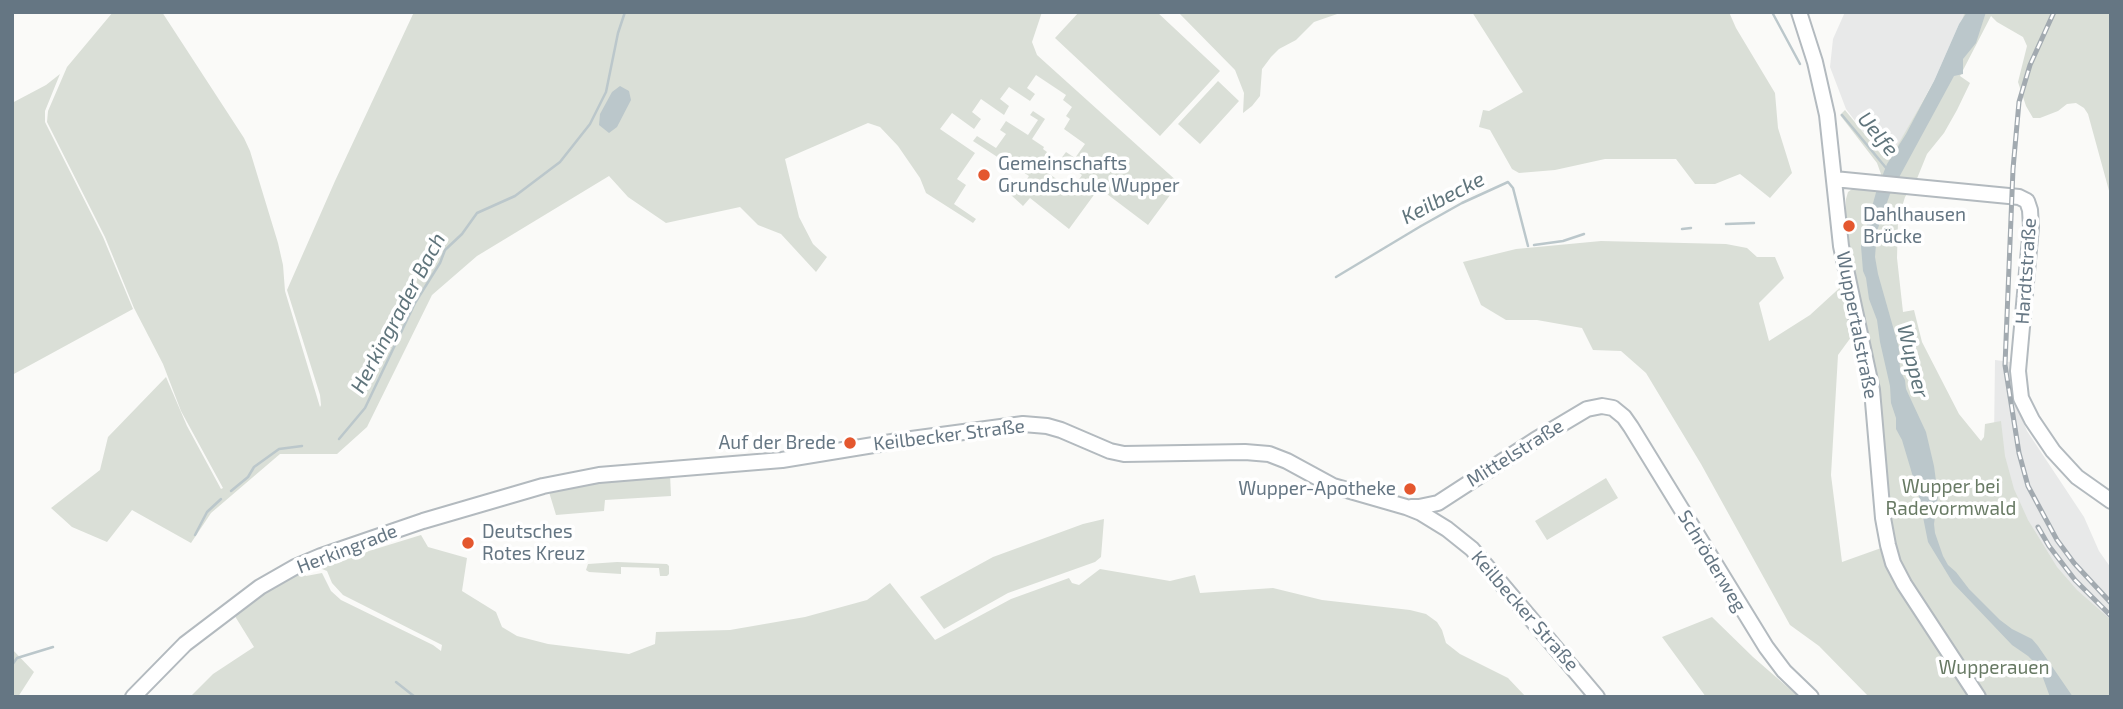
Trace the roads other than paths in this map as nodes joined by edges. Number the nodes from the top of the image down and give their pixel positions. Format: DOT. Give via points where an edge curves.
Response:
graph roads {
  1 [pos="1799,12"];
  2 [pos="1834,179"];
  3 [pos="1624,417"];
  4 [pos="599,475"];
  5 [pos="1445,498"];
  6 [pos="2111,501"];
  7 [pos="1406,507"];
  8 [pos="1447,529"];
  9 [pos="133,697"];
  10 [pos="1597,697"];
  11 [pos="1811,697"];
  12 [pos="1978,697"];
  1 -- 2 [label="main road, Wuppertalstraße" via="1823,95"];
  2 -- 6 [label="main road, Hardtstraße" via="2027,201 2031,227 2018,371 2021,398 2053,451 2077,477"];
  2 -- 12 [label="main road, Wuppertalstraße" via="1844,258 1871,382 1883,518 1893,563"];
  3 -- 5 [label="main road, Mittelstraße" via="1608,406 1587,409"];
  3 -- 11 [label="main road, Schröderweg" via="1766,648"];
  4 -- 7 [label="main road, Keilbecker Straße" via="782,460 1031,424 1124,454 1266,453 1333,486"];
  4 -- 9 [label="main road, Herkingrade" via="543,486 423,521 295,567 217,618"];
  5 -- 7 [label="main road, Mittelstraße"];
  5 -- 8 [label="main road" via="1442,514"];
  7 -- 8 [label="main road, Keilbecker Straße"];
  8 -- 10 [label="main road, Keilbecker Straße" via="1472,549"];
}
